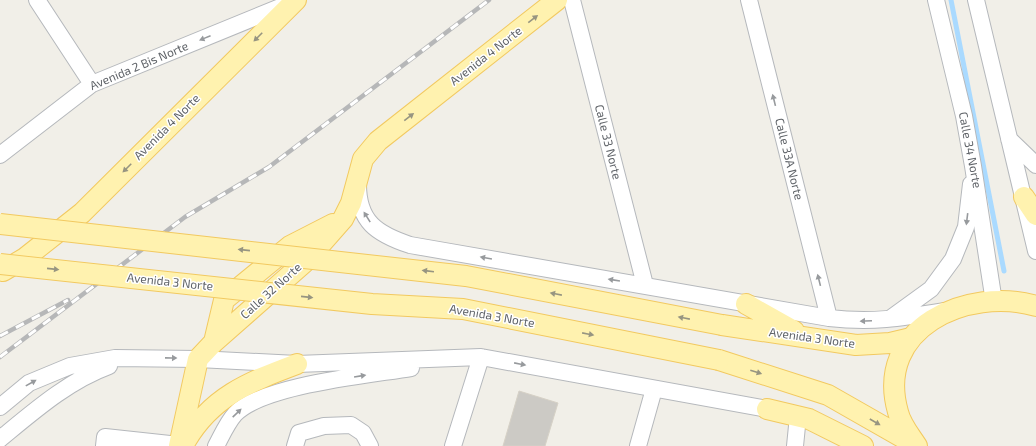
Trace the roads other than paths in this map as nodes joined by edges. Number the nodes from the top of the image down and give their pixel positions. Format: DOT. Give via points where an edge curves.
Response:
graph roads {
  1 [pos="37,0"];
  2 [pos="557,0"];
  3 [pos="572,0"];
  4 [pos="749,0"];
  5 [pos="936,0"];
  6 [pos="976,0"];
  7 [pos="294,1"];
  8 [pos="92,84"];
  9 [pos="1009,138"];
  10 [pos="378,141"];
  11 [pos="0,155"];
  12 [pos="1036,165"];
  13 [pos="974,166"];
  14 [pos="358,176"];
  15 [pos="1024,197"];
  16 [pos="1036,215"];
  17 [pos="0,224"];
  18 [pos="1036,251"];
  19 [pos="0,264"];
  20 [pos="0,273"];
  21 [pos="645,285"];
  22 [pos="994,302"];
  23 [pos="746,304"];
  24 [pos="1036,306"];
  25 [pos="947,311"];
  26 [pos="829,318"];
  27 [pos="889,320"];
  28 [pos="804,337"];
  29 [pos="911,338"];
  30 [pos="481,357"];
  31 [pos="142,358"];
  32 [pos="198,359"];
  33 [pos="297,364"];
  34 [pos="654,389"];
  35 [pos="828,395"];
  36 [pos="0,407"];
  37 [pos="766,409"];
  38 [pos="798,416"];
  39 [pos="0,439"];
  40 [pos="916,445"];
  41 [pos="104,446"];
  42 [pos="180,446"];
  43 [pos="216,446"];
  44 [pos="295,446"];
  45 [pos="370,446"];
  46 [pos="453,446"];
  47 [pos="638,446"];
  48 [pos="795,446"];
  49 [pos="863,446"];
  1 -- 8 [label="street"];
  10 -- 2 [label="main road, Avenida 4 Norte, one-way"];
  3 -- 21 [label="street, Calle 33 Norte"];
  26 -- 4 [label="street, Calle 33A Norte, one-way"];
  5 -- 13 [label="street, Calle 34 Norte"];
  6 -- 9 [label="street"];
  7 -- 8 [label="street, Avenida 2 Bis Norte, one-way"];
  7 -- 20 [label="main road, Avenida 4 Norte, one-way" via="82,213"];
  8 -- 11 [label="street, Avenida 2 Bis Norte"];
  9 -- 12 [label="street"];
  9 -- 15 [label="street"];
  10 -- 14 [label="main road, Calle 32 Norte" via="364,159"];
  13 -- 22 [label="street, Calle 34 Norte"];
  13 -- 27 [label="street, one-way" via="966,226 953,260 931,289"];
  21 -- 14 [label="street, Avenida 3 Norte, one-way" via="410,245 387,238 372,226 363,212 358,197"];
  14 -- 32 [label="main road, Calle 32 Norte" via="351,203 343,219 306,261"];
  15 -- 16 [label="main road"];
  15 -- 18 [label="street"];
  28 -- 17 [label="main road, Avenida 3 Norte, one-way, bridge" via="722,325 466,276"];
  19 -- 35 [label="main road, Avenida 3 Norte, one-way, bridge" via="372,304 463,309 719,360"];
  21 -- 23 [label="street, Avenida 3 Norte"];
  22 -- 24 [label="main road"];
  22 -- 25 [label="main road"];
  23 -- 26 [label="street, Avenida 3 Norte"];
  23 -- 28 [label="main road"];
  25 -- 27 [label="street, Avenida 3 Norte"];
  25 -- 29 [label="main road" via="925,323"];
  27 -- 26 [label="street, Avenida 3 Norte, one-way"];
  28 -- 29 [label="main road, Avenida 3 Norte" via="856,345 890,343"];
  29 -- 40 [label="main road" via="901,354 894,390 898,413 906,432"];
  30 -- 33 [label="street"];
  30 -- 34 [label="street, one-way"];
  43 -- 30 [label="street, one-way" via="235,415 245,406 280,392"];
  30 -- 46 [label="street"];
  31 -- 32 [label="street, one-way"];
  36 -- 31 [label="street, one-way" via="29,383 70,366 115,358"];
  31 -- 39 [label="street" via="114,364 79,379"];
  32 -- 33 [label="street"];
  32 -- 42 [label="main road"];
  33 -- 42 [label="main road" via="249,382 218,402"];
  34 -- 37 [label="street"];
  34 -- 47 [label="street"];
  35 -- 37 [label="main road"];
  35 -- 40 [label="main road, Avenida 3 Norte, one-way"];
  37 -- 38 [label="main road"];
  38 -- 48 [label="street"];
  38 -- 49 [label="main road"];
  41 -- 42 [label="street" via="105,437"];
  44 -- 45 [label="street" via="299,433 324,426 351,425 363,433"];
}
